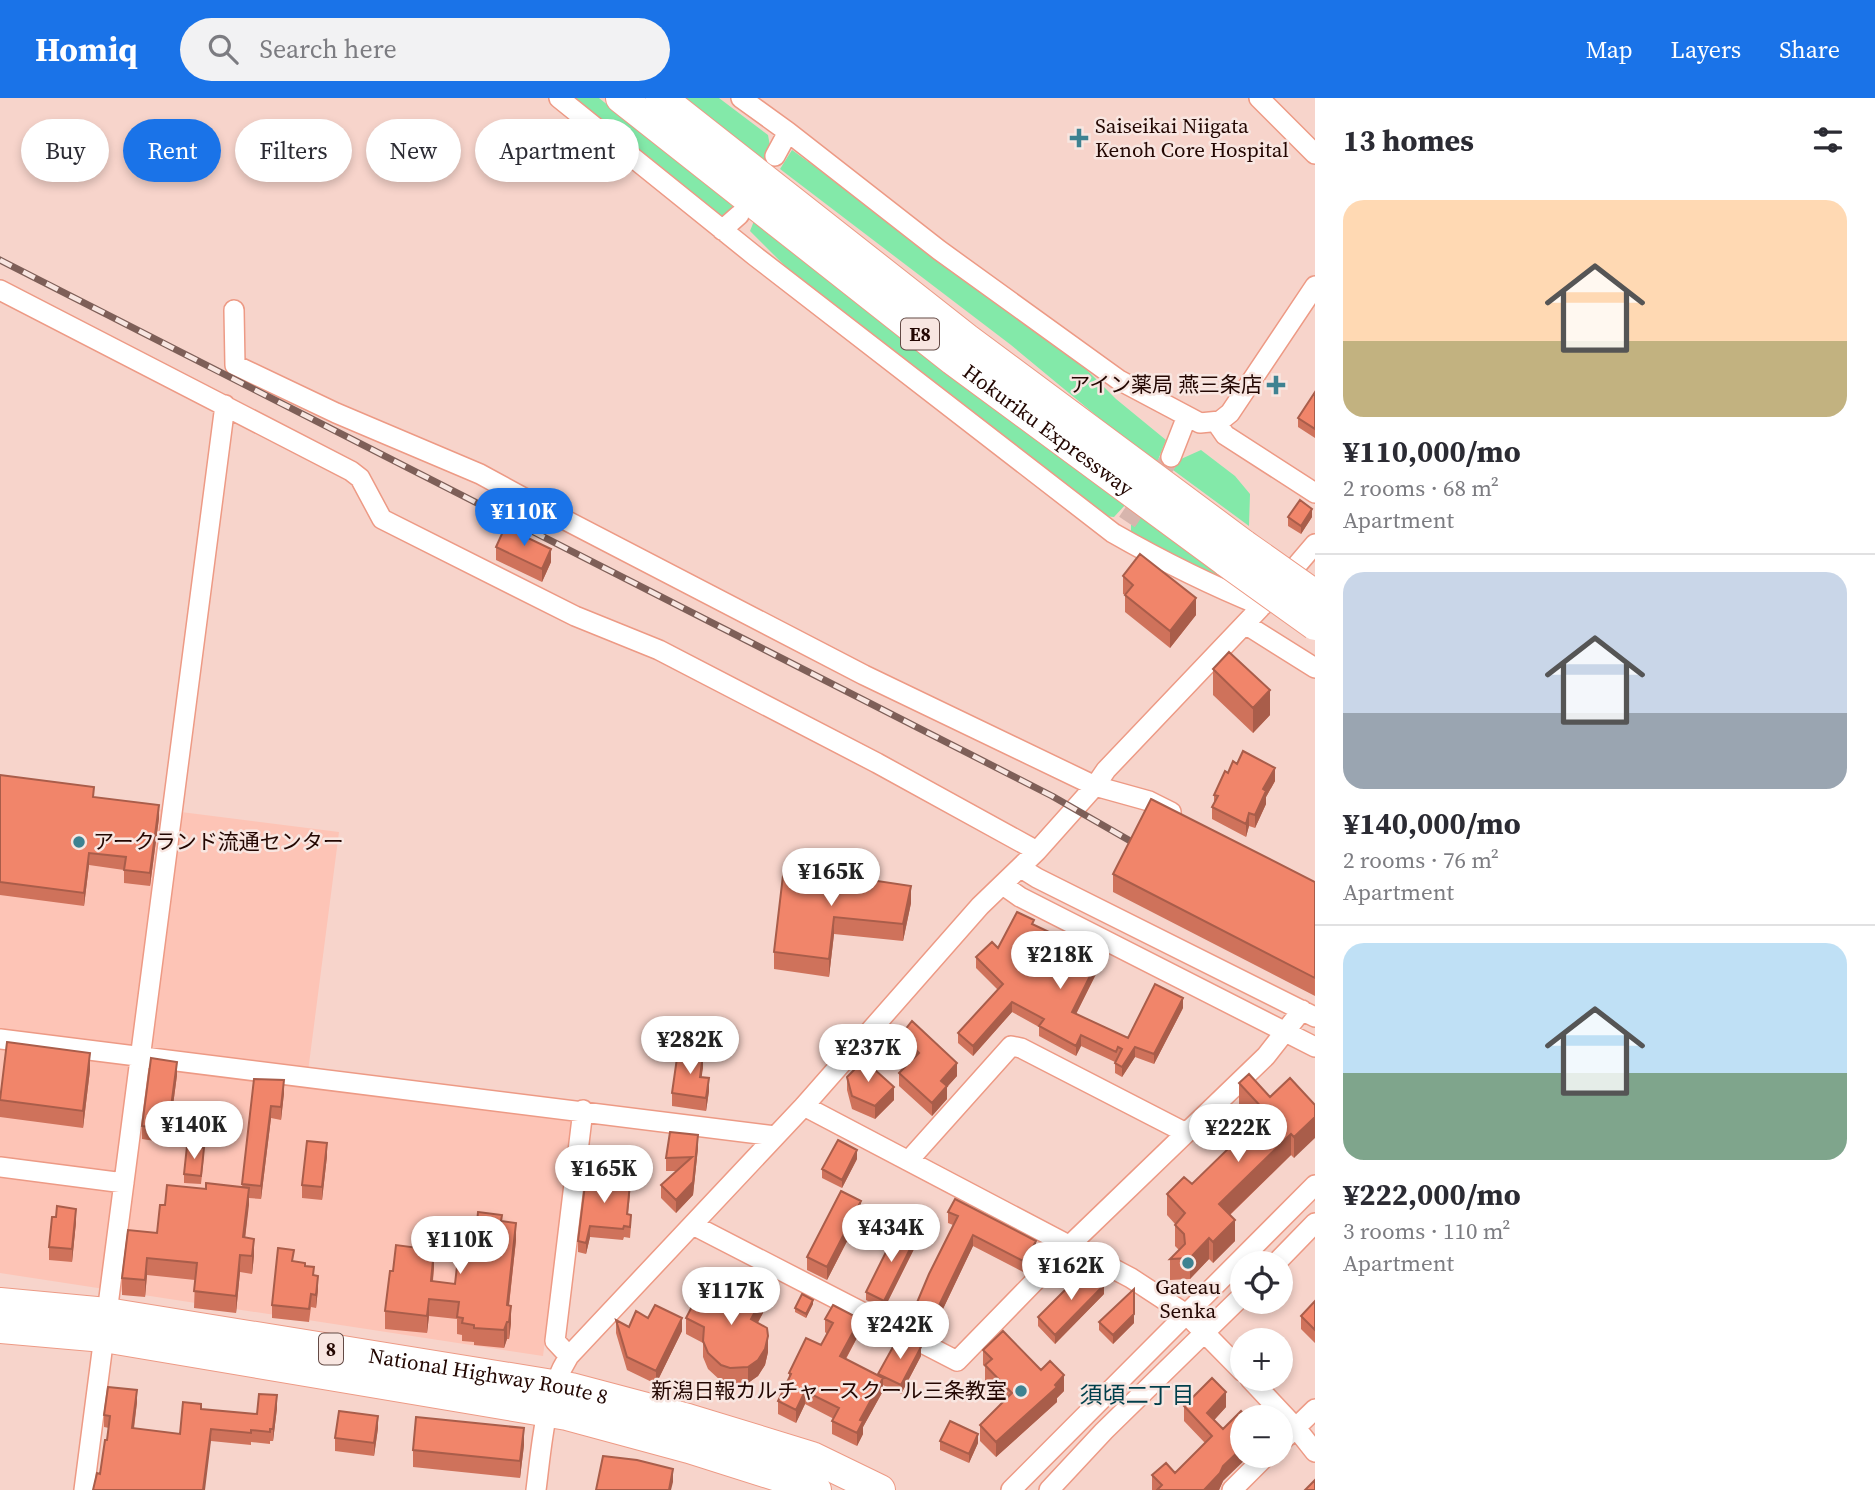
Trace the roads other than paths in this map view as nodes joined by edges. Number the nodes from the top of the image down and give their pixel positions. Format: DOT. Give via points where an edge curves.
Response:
graph roads {
  1 [pos="559,98"];
  2 [pos="621,98"];
  3 [pos="661,98"];
  4 [pos="741,98"];
  5 [pos="1259,98"];
  6 [pos="788,132"];
  7 [pos="1315,154"];
  8 [pos="775,156"];
  9 [pos="739,215"];
  10 [pos="722,230"];
  11 [pos="1315,286"];
  12 [pos="0,290"];
  13 [pos="234,310"];
  14 [pos="225,405"];
  15 [pos="1187,416"];
  16 [pos="1216,422"];
  17 [pos="1171,457"];
  18 [pos="1315,493"];
  19 [pos="1235,554"];
  20 [pos="1311,556"];
  21 [pos="1315,595"];
  22 [pos="1262,606"];
  23 [pos="1245,624"];
  24 [pos="1315,625"];
  25 [pos="1315,667"];
  26 [pos="1095,786"];
  27 [pos="1182,818"];
  28 [pos="1037,851"];
  29 [pos="1021,867"];
  30 [pos="1003,885"];
  31 [pos="1309,1013"];
  32 [pos="1286,1032"];
  33 [pos="0,1039"];
  34 [pos="1315,1047"];
  35 [pos="139,1058"];
  36 [pos="804,1106"];
  37 [pos="583,1110"];
  38 [pos="1186,1133"];
  39 [pos="775,1136"];
  40 [pos="909,1160"];
  41 [pos="0,1167"];
  42 [pos="124,1183"];
  43 [pos="1315,1185"];
  44 [pos="1315,1223"];
  45 [pos="693,1225"];
  46 [pos="1070,1245"];
  47 [pos="1288,1251"];
  48 [pos="0,1303"];
  49 [pos="1230,1308"];
  50 [pos="1186,1314"];
  51 [pos="106,1325"];
  52 [pos="0,1328"];
  53 [pos="1206,1333"];
  54 [pos="569,1356"];
  55 [pos="1230,1358"];
  56 [pos="1261,1391"];
  57 [pos="551,1398"];
  58 [pos="1315,1409"];
  59 [pos="1296,1428"];
  60 [pos="1293,1431"];
  61 [pos="1315,1452"];
  62 [pos="1254,1468"];
  63 [pos="84,1490"];
  64 [pos="536,1490"];
  65 [pos="816,1490"];
  66 [pos="880,1490"];
  67 [pos="1011,1490"];
  68 [pos="1049,1490"];
  69 [pos="1232,1490"];
  1 -- 10 [label="street"];
  2 -- 19 [label="highway, Hokuriku Expressway / E8" via="953,360"];
  3 -- 19 [label="highway, Hokuriku Expressway / E8"];
  4 -- 6 [label="street"];
  5 -- 7 [label="street"];
  6 -- 8 [label="street"];
  6 -- 15 [label="street" via="939,250 1119,380"];
  9 -- 10 [label="street"];
  10 -- 22 [label="street" via="1120,527 1199,580"];
  11 -- 16 [label="street" via="1230,414"];
  12 -- 14 [label="street"];
  13 -- 26 [label="street" via="235,365 480,474 864,675"];
  14 -- 28 [label="street" via="351,471 360,478 382,519 575,616 659,650"];
  14 -- 35 [label="street"];
  15 -- 16 [label="street" via="1200,423"];
  15 -- 17 [label="street"];
  16 -- 18 [label="street" via="1225,435"];
  19 -- 21 [label="highway, Hokuriku Expressway / E8, bridge"];
  19 -- 24 [label="highway, Hokuriku Expressway / E8, bridge"];
  20 -- 22 [label="street"];
  22 -- 23 [label="street"];
  23 -- 25 [label="street"];
  23 -- 26 [label="street"];
  26 -- 27 [label="street" via="1149,801"];
  26 -- 28 [label="street"];
  28 -- 29 [label="street"];
  29 -- 30 [label="street"];
  29 -- 31 [label="street"];
  30 -- 32 [label="street"];
  30 -- 36 [label="street"];
  31 -- 32 [label="street"];
  32 -- 34 [label="street"];
  32 -- 38 [label="street"];
  33 -- 35 [label="street"];
  35 -- 37 [label="street"];
  35 -- 42 [label="street"];
  36 -- 39 [label="street"];
  36 -- 40 [label="street"];
  37 -- 39 [label="street"];
  37 -- 54 [label="street" via="555,1341"];
  38 -- 40 [label="street" via="1011,1046"];
  38 -- 46 [label="street"];
  39 -- 45 [label="street"];
  40 -- 46 [label="street"];
  41 -- 42 [label="street"];
  42 -- 51 [label="street"];
  43 -- 50 [label="street"];
  44 -- 47 [label="street"];
  45 -- 46 [label="street" via="957,1361"];
  45 -- 54 [label="street"];
  46 -- 50 [label="street"];
  48 -- 51 [label="highway, National Highway Route 8 / 8"];
  49 -- 53 [label="street"];
  50 -- 53 [label="street"];
  50 -- 67 [label="street"];
  51 -- 52 [label="highway, National Highway Route 8 / 8"];
  51 -- 57 [label="highway, National Highway Route 8 / 8"];
  51 -- 63 [label="street"];
  53 -- 55 [label="street"];
  53 -- 68 [label="street"];
  54 -- 57 [label="street"];
  56 -- 59 [label="street"];
  57 -- 64 [label="street"];
  57 -- 65 [label="highway, National Highway Route 8 / 8" via="567,1415 689,1448"];
  57 -- 66 [label="highway, National Highway Route 8 / 8" via="688,1419 812,1457"];
  58 -- 59 [label="street"];
  59 -- 60 [label="street"];
  59 -- 61 [label="street"];
  62 -- 69 [label="street"];
}
